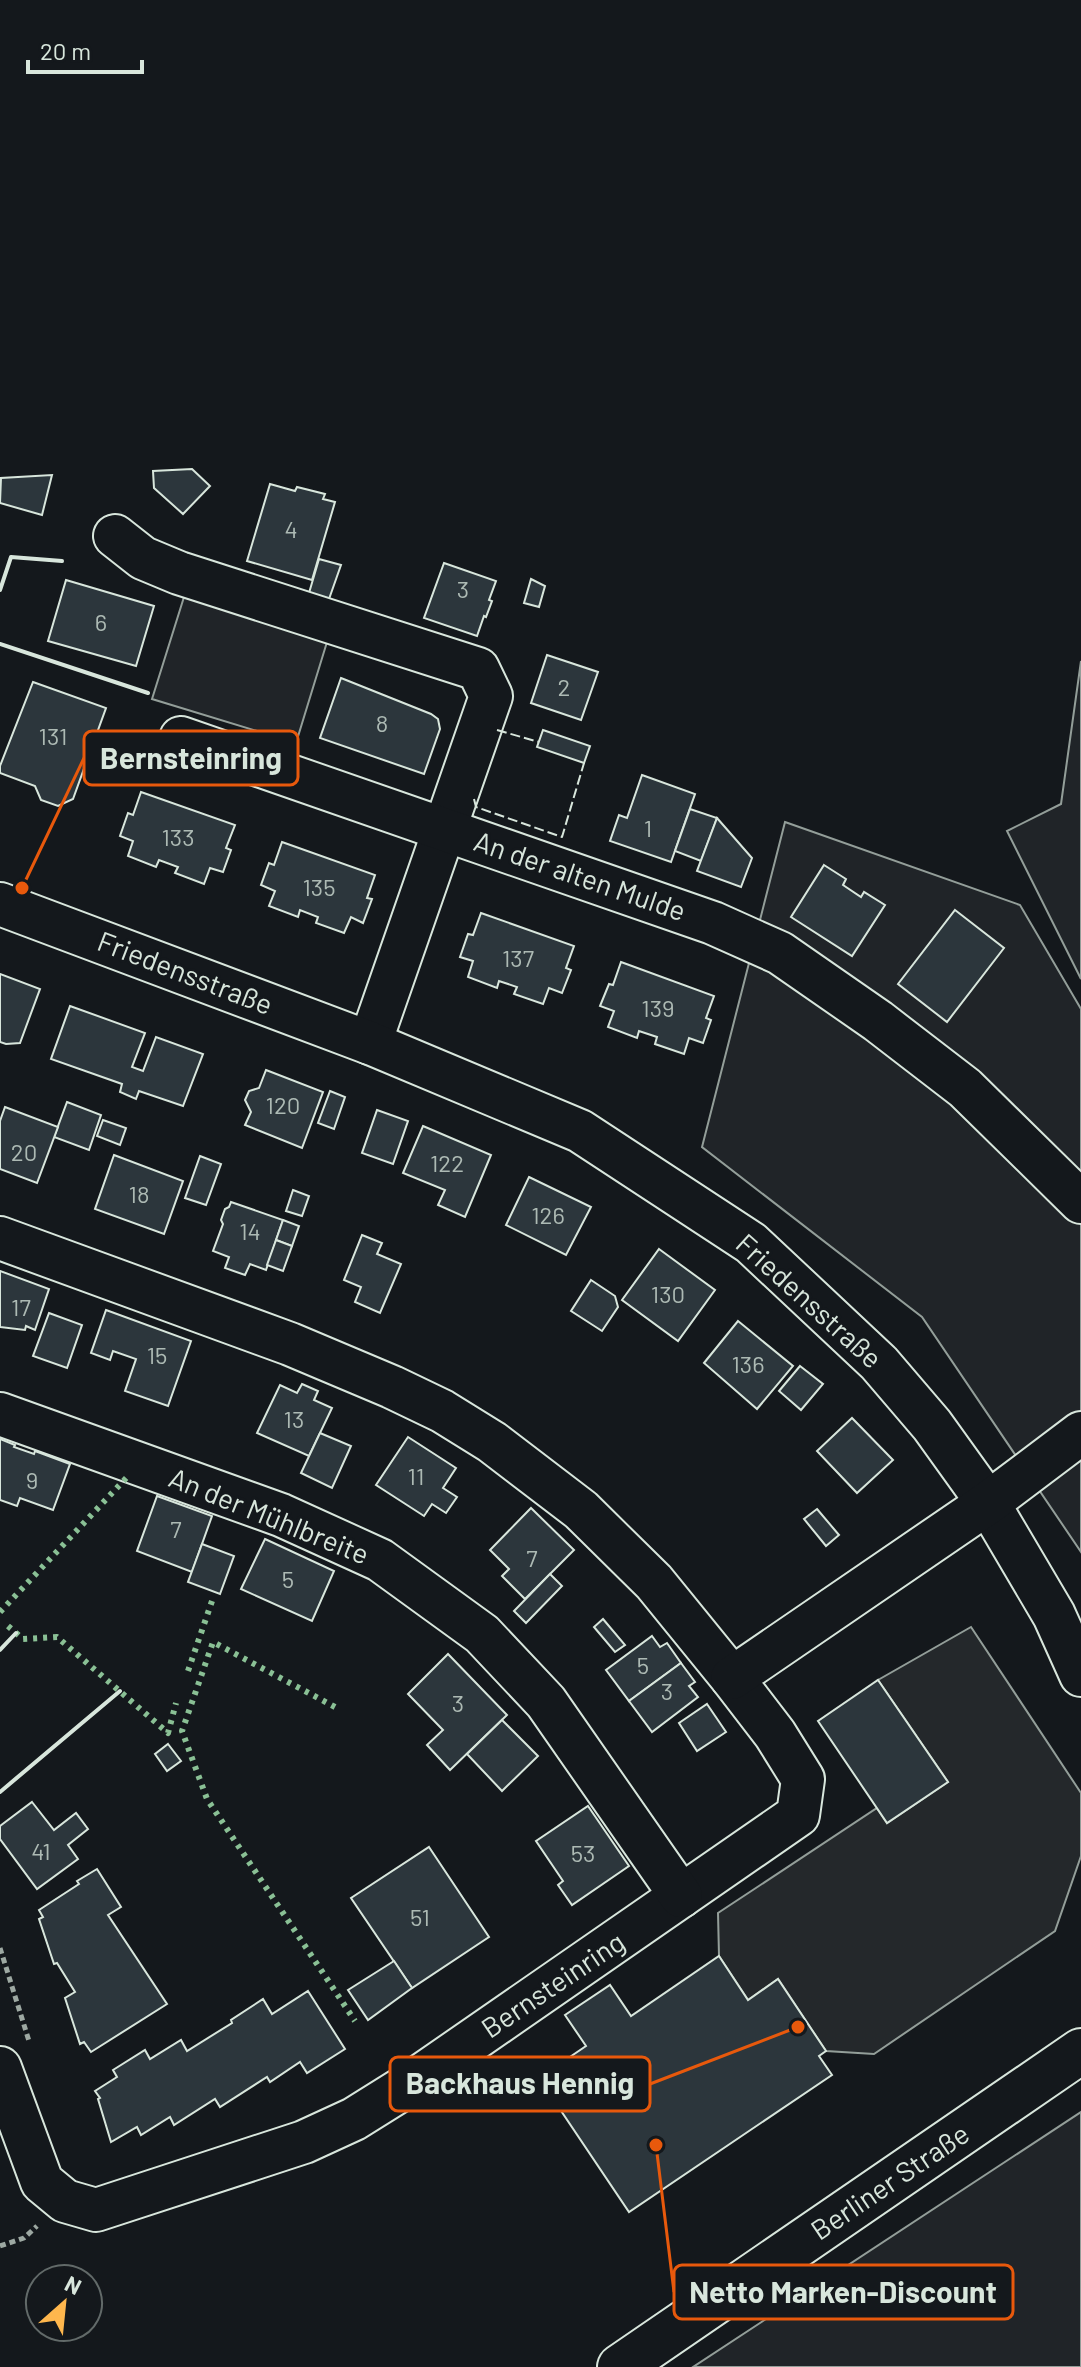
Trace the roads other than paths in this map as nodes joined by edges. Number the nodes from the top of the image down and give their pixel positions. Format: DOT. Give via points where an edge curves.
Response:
graph roads {
  1 [pos="115,536"];
  2 [pos="181,738"];
  3 [pos="447,829"];
  4 [pos="0,904"];
  5 [pos="370,1043"];
  6 [pos="1081,1202"];
  7 [pos="0,1238"];
  8 [pos="0,1414"];
  9 [pos="1081,1433"];
  10 [pos="988,1503"];
  11 [pos="1081,1675"];
  12 [pos="732,1678"];
  13 [pos="681,1896"];
  14 [pos="1081,2051"];
  15 [pos="0,2068"];
  16 [pos="620,2367"];
  1 -- 3 [label="street, An der alten Mulde" via="143,558 179,573 478,669 491,696"];
  2 -- 3 [label="street"];
  3 -- 5 [label="street"];
  3 -- 6 [label="street, An der alten Mulde" via="713,923 780,953 965,1088"];
  4 -- 5 [label="street, Friedensstraße"];
  5 -- 10 [label="street, Friedensstraße" via="580,1131 751,1243 879,1363"];
  7 -- 12 [label="street, Bernsteinring" via="290,1344 442,1411 581,1510 654,1582"];
  8 -- 13 [label="street, An der Mühlbreite" via="281,1515 380,1560 482,1634 546,1702"];
  9 -- 10 [label="street"];
  10 -- 11 [label="street, Friedensstraße" via="1054,1615"];
  10 -- 12 [label="street"];
  12 -- 13 [label="street, Bernsteinring" via="803,1779 798,1815"];
  13 -- 15 [label="street, Bernsteinring" via="354,2119 304,2142 96,2210 65,2201 42,2182"];
  14 -- 16 [label="main road, Berliner Straße"];
}
